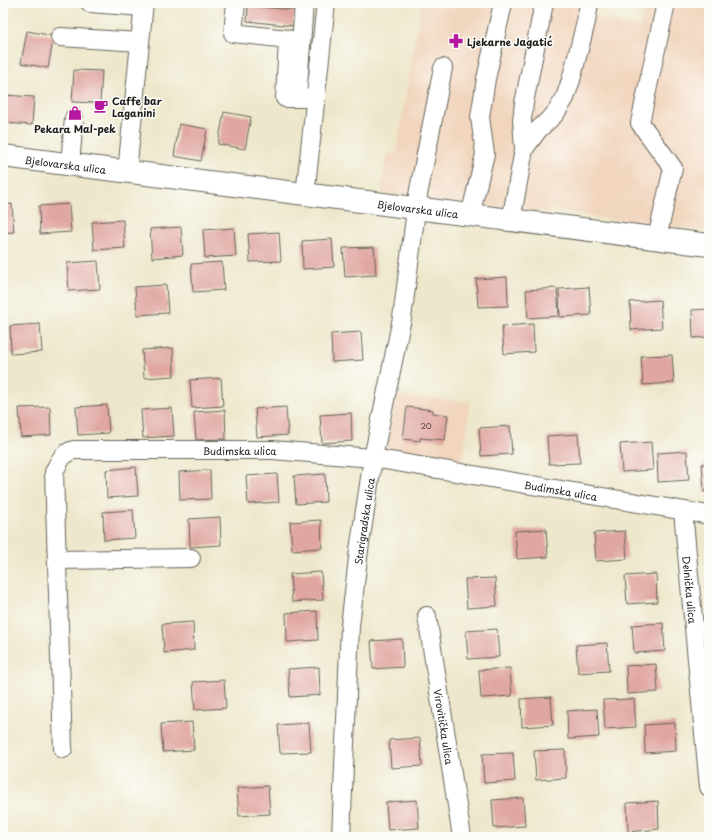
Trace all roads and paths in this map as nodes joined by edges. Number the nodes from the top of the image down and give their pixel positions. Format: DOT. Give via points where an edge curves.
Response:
graph roads {
  1 [pos="90,3"];
  2 [pos="236,3"];
  3 [pos="304,3"];
  4 [pos="326,3"];
  5 [pos="503,3"];
  6 [pos="544,3"];
  7 [pos="589,3"];
  8 [pos="666,3"];
  9 [pos="143,5"];
  10 [pos="60,37"];
  11 [pos="140,42"];
  12 [pos="443,68"];
  13 [pos="316,94"];
  14 [pos="74,118"];
  15 [pos="524,149"];
  16 [pos="3,156"];
  17 [pos="70,164"];
  18 [pos="127,172"];
  19 [pos="305,195"];
  20 [pos="416,209"];
  21 [pos="470,216"];
  22 [pos="511,221"];
  23 [pos="657,238"];
  24 [pos="709,245"];
  25 [pos="373,458"];
  26 [pos="683,511"];
  27 [pos="709,515"];
  28 [pos="191,558"];
  29 [pos="57,560"];
  30 [pos="427,616"];
  31 [pos="63,749"];
  32 [pos="709,787"];
  33 [pos="341,837"];
  34 [pos="462,837"];
  1 -- 9 [label="street"];
  2 -- 13 [label="street" via="233,33 288,39 285,98"];
  3 -- 13 [label="street" via="298,89"];
  4 -- 13 [label="street"];
  5 -- 21 [label="street" via="480,116 485,154"];
  6 -- 15 [label="street" via="524,103"];
  7 -- 15 [label="street" via="565,98 555,114 538,130"];
  8 -- 23 [label="street" via="640,123 673,168"];
  9 -- 11 [label="street"];
  10 -- 11 [label="street"];
  11 -- 18 [label="street"];
  12 -- 20 [label="street, Starigradska ulica"];
  13 -- 19 [label="street"];
  14 -- 17 [label="street"];
  15 -- 22 [label="street"];
  16 -- 17 [label="main road, Bjelovarska ulica"];
  17 -- 18 [label="main road, Bjelovarska ulica"];
  18 -- 19 [label="main road, Bjelovarska ulica"];
  19 -- 20 [label="main road, Bjelovarska ulica"];
  20 -- 21 [label="main road, Bjelovarska ulica"];
  20 -- 25 [label="street, Starigradska ulica" via="402,318"];
  21 -- 22 [label="main road, Bjelovarska ulica"];
  22 -- 23 [label="main road, Bjelovarska ulica"];
  23 -- 24 [label="main road, Bjelovarska ulica"];
  25 -- 26 [label="street, Budimska ulica"];
  25 -- 29 [label="street, Budimska ulica" via="272,450 67,452 54,472"];
  25 -- 33 [label="street, Starigradska ulica" via="350,626"];
  26 -- 27 [label="street, Budimska ulica"];
  26 -- 32 [label="street, Delnička ulica"];
  28 -- 29 [label="street"];
  29 -- 31 [label="street, Budimska ulica"];
  30 -- 34 [label="street, Virovitička ulica"];
}
